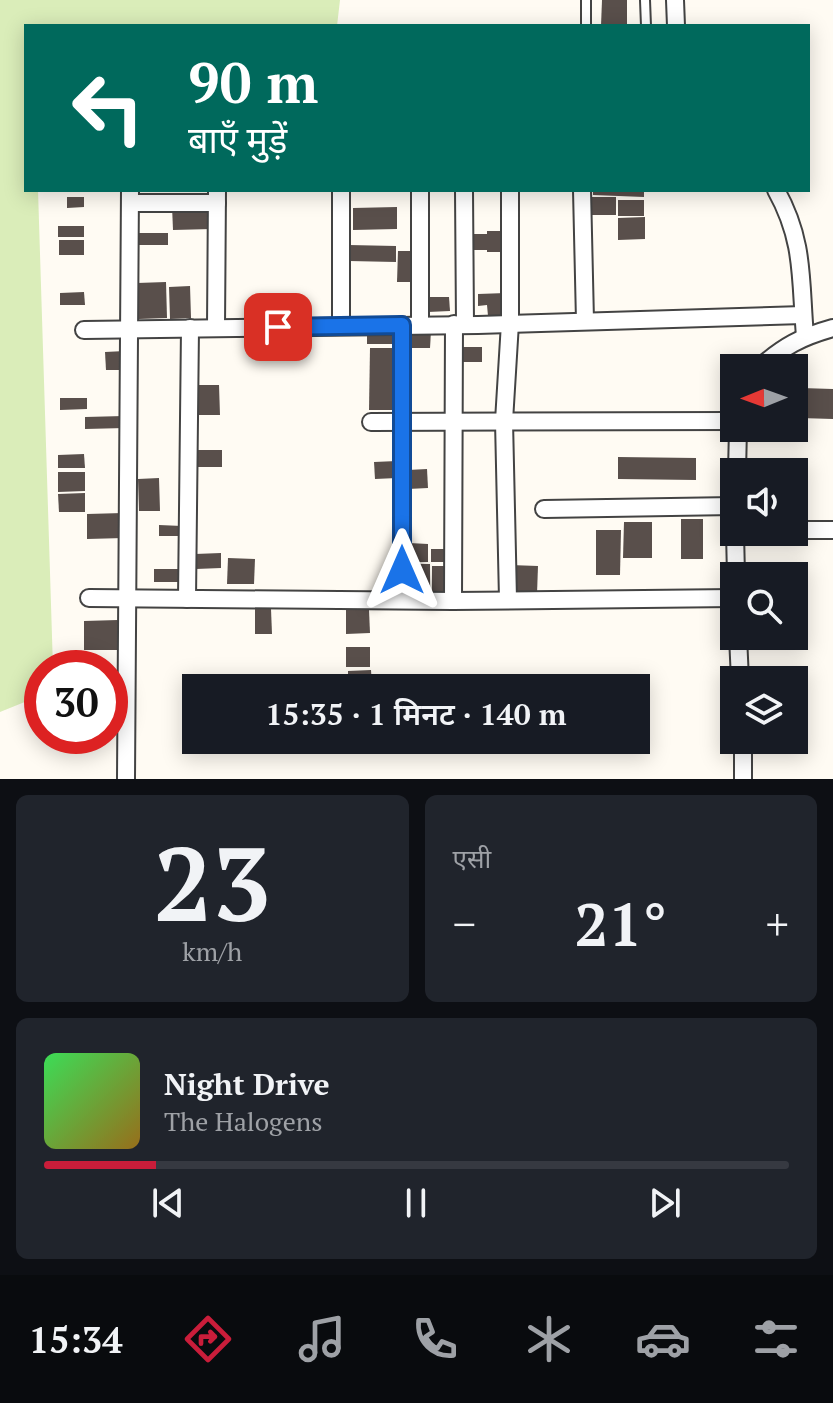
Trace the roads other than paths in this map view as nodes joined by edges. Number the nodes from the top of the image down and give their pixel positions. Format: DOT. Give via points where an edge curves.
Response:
graph roads {
  1 [pos="586,0"];
  2 [pos="645,0"];
  3 [pos="675,0"];
  4 [pos="586,24"];
  5 [pos="646,24"];
  6 [pos="676,24"];
  7 [pos="341,192"];
  8 [pos="420,192"];
  9 [pos="464,192"];
  10 [pos="510,192"];
  11 [pos="582,192"];
  12 [pos="777,192"];
  13 [pos="130,196"];
  14 [pos="217,196"];
  15 [pos="803,315"];
  16 [pos="585,321"];
  17 [pos="510,323"];
  18 [pos="460,324"];
  19 [pos="402,325"];
  20 [pos="420,325"];
  21 [pos="341,326"];
  22 [pos="190,328"];
  23 [pos="216,328"];
  24 [pos="833,328"];
  25 [pos="129,329"];
  26 [pos="84,330"];
  27 [pos="805,336"];
  28 [pos="775,354"];
  29 [pos="402,421"];
  30 [pos="454,421"];
  31 [pos="504,421"];
  32 [pos="720,421"];
  33 [pos="371,422"];
  34 [pos="720,506"];
  35 [pos="544,509"];
  36 [pos="808,530"];
  37 [pos="833,530"];
  38 [pos="89,598"];
  39 [pos="720,598"];
  40 [pos="187,599"];
  41 [pos="508,599"];
  42 [pos="128,600"];
  43 [pos="402,600"];
  44 [pos="453,601"];
  45 [pos="743,754"];
  46 [pos="126,779"];
  47 [pos="743,779"];
  1 -- 4 [label="lane"];
  2 -- 5 [label="lane"];
  3 -- 6 [label="street"];
  7 -- 21 [label="street"];
  8 -- 20 [label="street"];
  9 -- 18 [label="street"];
  10 -- 17 [label="street"];
  11 -- 16 [label="street"];
  12 -- 15 [label="street" via="799,250"];
  13 -- 14 [label="street"];
  13 -- 25 [label="street"];
  14 -- 23 [label="street"];
  15 -- 16 [label="street"];
  15 -- 27 [label="street"];
  16 -- 17 [label="street"];
  17 -- 18 [label="street"];
  17 -- 31 [label="street"];
  18 -- 20 [label="street"];
  18 -- 30 [label="street"];
  19 -- 20 [label="street"];
  19 -- 21 [label="street"];
  19 -- 29 [label="street"];
  21 -- 23 [label="street"];
  22 -- 23 [label="street"];
  22 -- 25 [label="street"];
  22 -- 40 [label="street"];
  24 -- 27 [label="street"];
  25 -- 26 [label="street"];
  25 -- 42 [label="street"];
  27 -- 28 [label="street"];
  29 -- 30 [label="street"];
  29 -- 33 [label="street"];
  29 -- 43 [label="street"];
  30 -- 31 [label="street"];
  30 -- 44 [label="street"];
  31 -- 32 [label="street"];
  31 -- 41 [label="street"];
  34 -- 35 [label="street"];
  36 -- 37 [label="street"];
  38 -- 42 [label="street"];
  39 -- 41 [label="street"];
  40 -- 42 [label="street"];
  40 -- 43 [label="street"];
  41 -- 44 [label="street"];
  42 -- 46 [label="street"];
  43 -- 44 [label="street"];
  45 -- 47 [label="street"];
}
